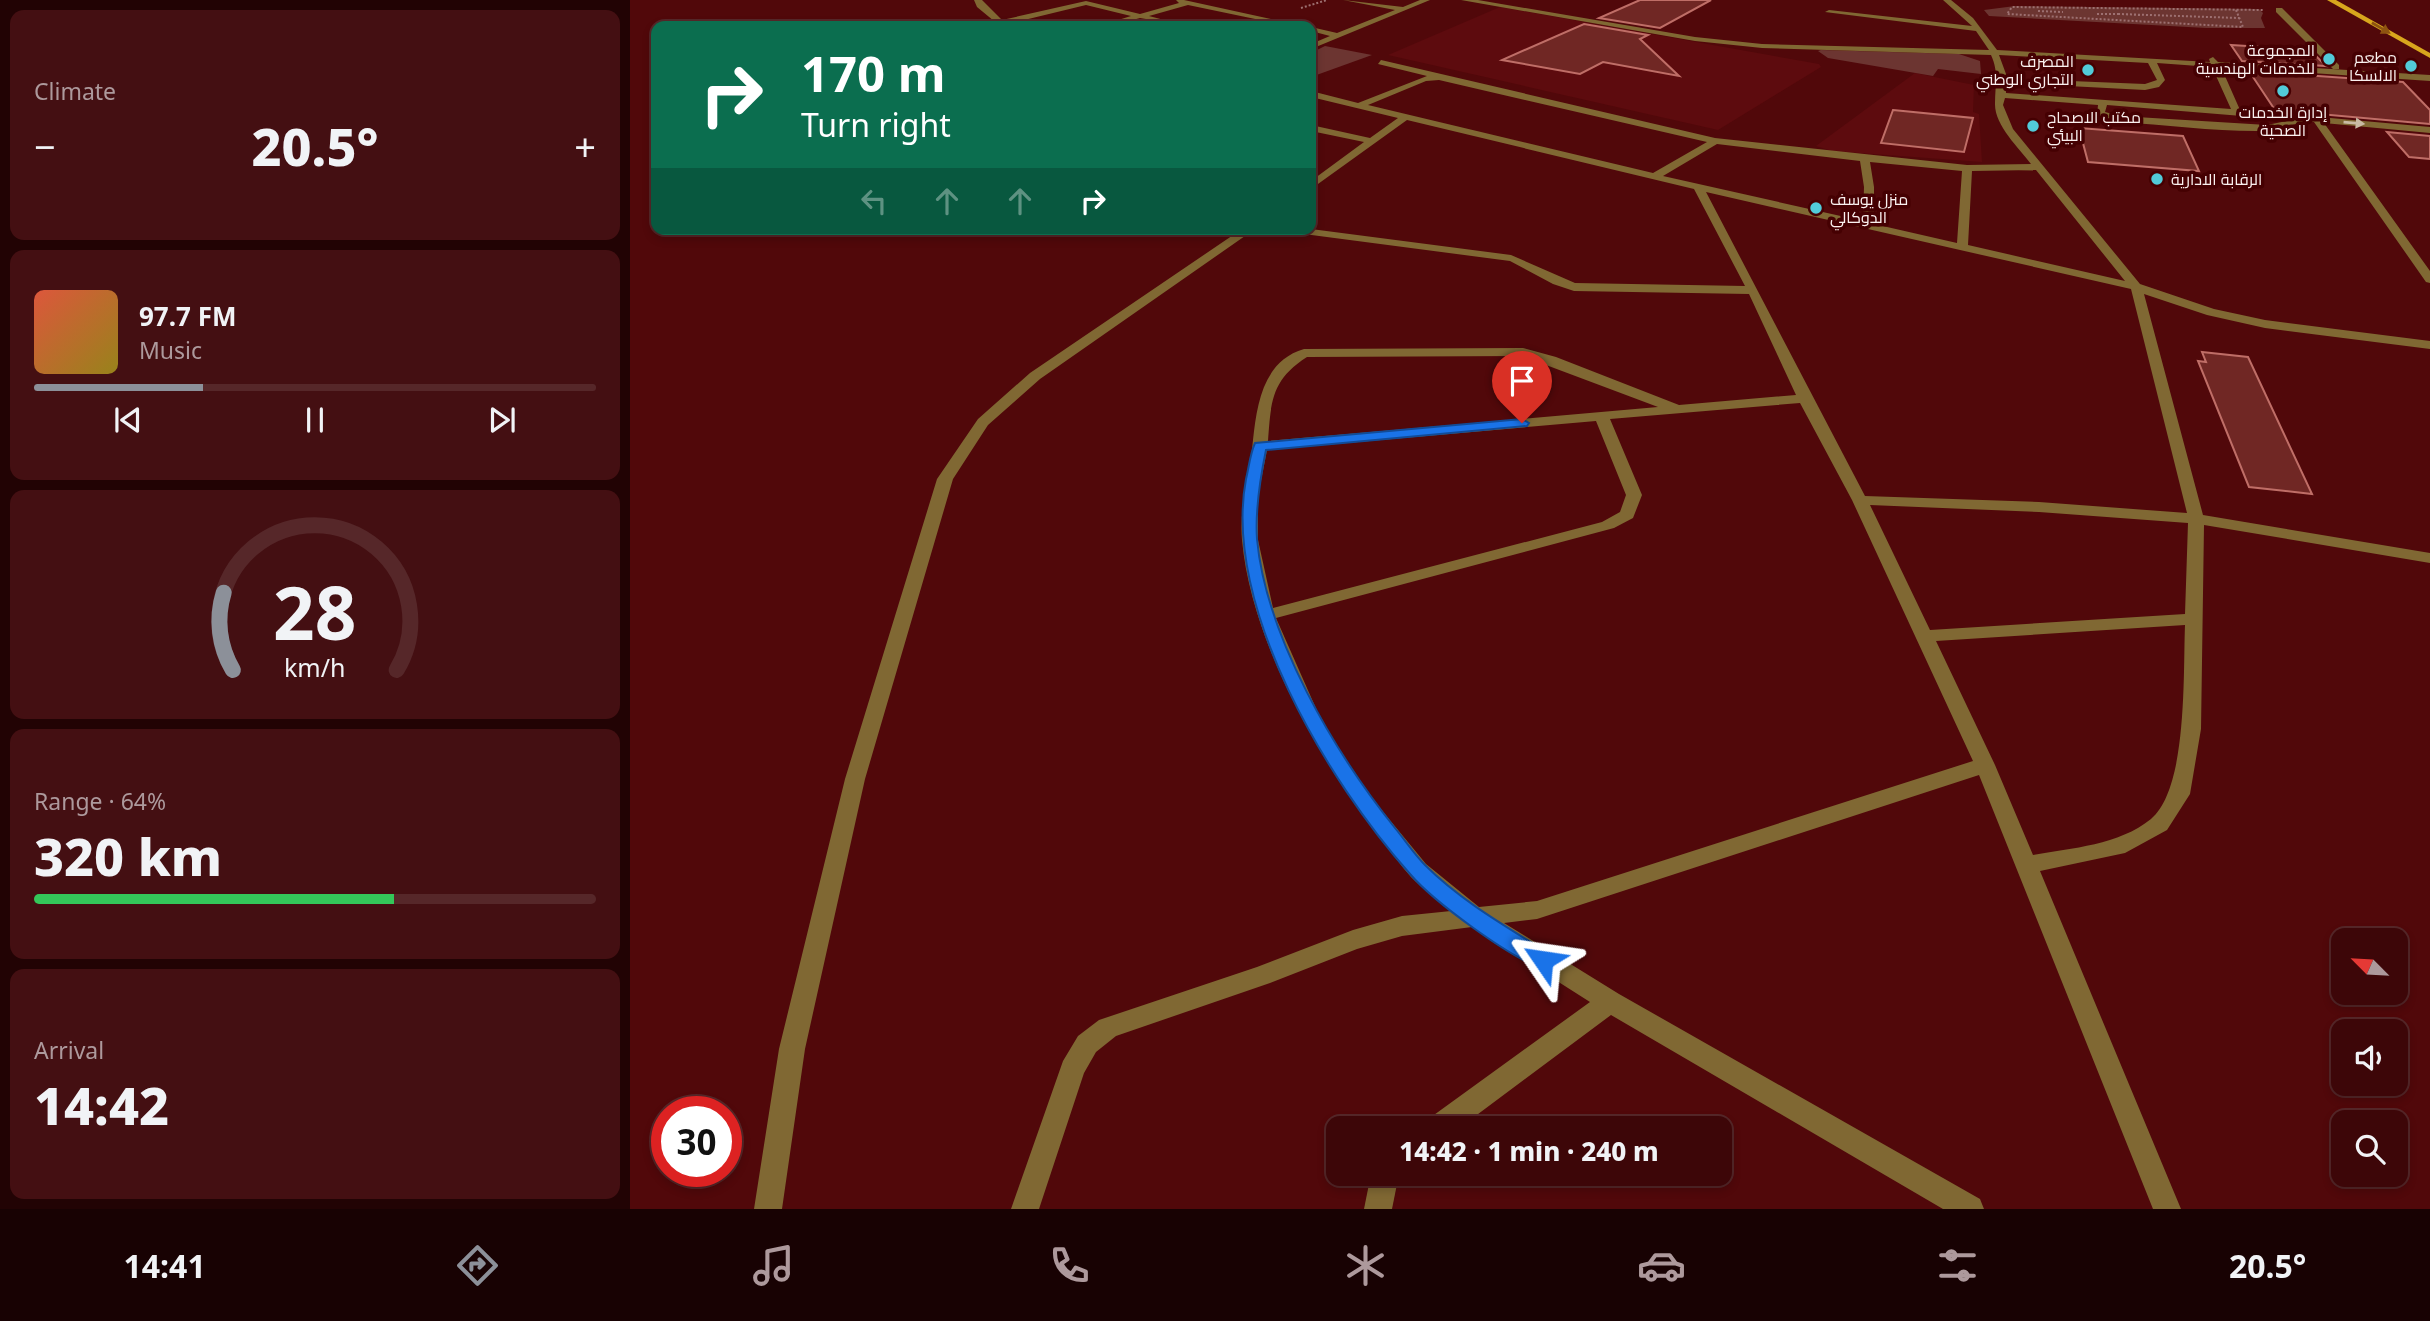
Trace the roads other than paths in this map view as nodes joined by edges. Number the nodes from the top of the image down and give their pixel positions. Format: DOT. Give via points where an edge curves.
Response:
graph roads {
  1 [pos="978,0"];
  2 [pos="1177,0"];
  3 [pos="1347,0"];
  4 [pos="1426,0"];
  5 [pos="1465,0"];
  6 [pos="1500,0"];
  7 [pos="1947,0"];
  8 [pos="2332,0"];
  9 [pos="1082,1"];
  10 [pos="1188,3"];
  11 [pos="1402,9"];
  12 [pos="2279,10"];
  13 [pos="1829,12"];
  14 [pos="1140,16"];
  15 [pos="997,21"];
  16 [pos="1015,21"];
  17 [pos="1122,21"];
  18 [pos="1162,21"];
  19 [pos="1275,21"];
  20 [pos="1670,29"];
  21 [pos="1978,29"];
  22 [pos="1316,30"];
  23 [pos="1661,34"];
  24 [pos="1338,36"];
  25 [pos="1316,45"];
  26 [pos="1994,48"];
  27 [pos="2430,56"];
  28 [pos="2151,60"];
  29 [pos="1381,62"];
  30 [pos="2214,62"];
  31 [pos="2336,67"];
  32 [pos="2430,73"];
  33 [pos="1439,77"];
  34 [pos="2430,78"];
  35 [pos="2049,82"];
  36 [pos="2003,94"];
  37 [pos="1316,95"];
  38 [pos="2103,103"];
  39 [pos="1362,104"];
  40 [pos="2237,112"];
  41 [pos="1406,116"];
  42 [pos="2302,118"];
  43 [pos="2317,120"];
  44 [pos="1316,129"];
  45 [pos="2430,130"];
  46 [pos="1372,141"];
  47 [pos="1715,141"];
  48 [pos="1865,159"];
  49 [pos="1967,167"];
  50 [pos="2037,167"];
  51 [pos="1654,177"];
  52 [pos="1316,182"];
  53 [pos="1698,187"];
  54 [pos="1868,226"];
  55 [pos="1316,233"];
  56 [pos="1241,235"];
  57 [pos="1962,247"];
  58 [pos="2430,279"];
  59 [pos="2136,287"];
  60 [pos="1753,290"];
  61 [pos="2430,345"];
  62 [pos="1805,398"];
  63 [pos="1677,409"];
  64 [pos="1601,416"];
  65 [pos="1259,446"];
  66 [pos="1860,500"];
  67 [pos="2196,519"];
  68 [pos="2430,558"];
  69 [pos="1266,615"];
  70 [pos="2194,620"];
  71 [pos="1923,636"];
  72 [pos="1985,765"];
  73 [pos="2028,865"];
  74 [pos="1476,919"];
  75 [pos="1610,1002"];
  76 [pos="1454,1116"];
  77 [pos="1383,1186"];
  78 [pos="768,1209"];
  79 [pos="1025,1209"];
  80 [pos="1378,1209"];
  81 [pos="1970,1209"];
  82 [pos="2167,1209"];
  1 -- 15 [label="street"];
  2 -- 10 [label="street"];
  3 -- 11 [label="street"];
  4 -- 11 [label="street"];
  5 -- 23 [label="street"];
  6 -- 20 [label="street"];
  7 -- 21 [label="street"];
  8 -- 27 [label="main road, one-way"];
  9 -- 14 [label="street"];
  9 -- 16 [label="street"];
  10 -- 14 [label="street"];
  10 -- 19 [label="street"];
  11 -- 24 [label="street"];
  12 -- 31 [label="street"];
  13 -- 21 [label="street"];
  14 -- 17 [label="street"];
  14 -- 18 [label="street"];
  20 -- 23 [label="street"];
  20 -- 26 [label="street" via="1779,41"];
  21 -- 26 [label="street"];
  22 -- 24 [label="street"];
  23 -- 26 [label="street" via="1812,49"];
  24 -- 25 [label="street"];
  26 -- 28 [label="street"];
  26 -- 30 [label="street"];
  26 -- 36 [label="street"];
  28 -- 30 [label="street"];
  28 -- 35 [label="street" via="2161,80 2156,85"];
  29 -- 33 [label="street"];
  30 -- 31 [label="street"];
  30 -- 34 [label="street"];
  30 -- 40 [label="street"];
  31 -- 32 [label="street"];
  33 -- 39 [label="street"];
  33 -- 47 [label="street"];
  36 -- 38 [label="street"];
  36 -- 50 [label="street" via="1999,105 2009,130"];
  37 -- 39 [label="street"];
  38 -- 40 [label="street"];
  38 -- 42 [label="street" via="2100,113 2119,119 2204,126 2267,128"];
  39 -- 41 [label="street"];
  40 -- 42 [label="street"];
  41 -- 46 [label="street"];
  41 -- 51 [label="street"];
  42 -- 43 [label="street"];
  43 -- 45 [label="street, one-way"];
  43 -- 58 [label="street"];
  44 -- 46 [label="street"];
  46 -- 52 [label="street"];
  47 -- 48 [label="street"];
  47 -- 51 [label="street"];
  48 -- 49 [label="street"];
  48 -- 54 [label="street"];
  49 -- 50 [label="street"];
  49 -- 57 [label="street"];
  50 -- 59 [label="street"];
  51 -- 53 [label="street"];
  53 -- 54 [label="street"];
  53 -- 60 [label="street"];
  54 -- 57 [label="street"];
  55 -- 60 [label="street" via="1511,258 1559,284 1574,287"];
  56 -- 78 [label="street" via="1035,376 984,422 945,479 855,779 792,1049"];
  57 -- 59 [label="street"];
  59 -- 61 [label="street" via="2265,324"];
  59 -- 67 [label="street"];
  60 -- 62 [label="street"];
  62 -- 63 [label="street"];
  62 -- 66 [label="street"];
  63 -- 64 [label="street"];
  63 -- 65 [label="street" via="1523,352 1304,353 1274,375"];
  64 -- 65 [label="street"];
  64 -- 69 [label="street" via="1634,495 1627,515 1608,525"];
  65 -- 69 [label="street" via="1250,496 1250,540"];
  66 -- 67 [label="street"];
  66 -- 71 [label="street"];
  67 -- 68 [label="street"];
  67 -- 70 [label="street"];
  69 -- 74 [label="street" via="1313,723 1354,790 1418,870"];
  70 -- 71 [label="street"];
  70 -- 73 [label="street" via="2191,729 2180,794 2159,824 2117,847"];
  71 -- 72 [label="street"];
  72 -- 73 [label="street"];
  72 -- 74 [label="street" via="1585,896 1537,910"];
  73 -- 82 [label="street"];
  74 -- 75 [label="street"];
  74 -- 79 [label="street" via="1402,926 1353,940 1108,1028 1087,1044 1072,1069"];
  75 -- 76 [label="street"];
  75 -- 81 [label="street"];
  77 -- 80 [label="street"];
}
